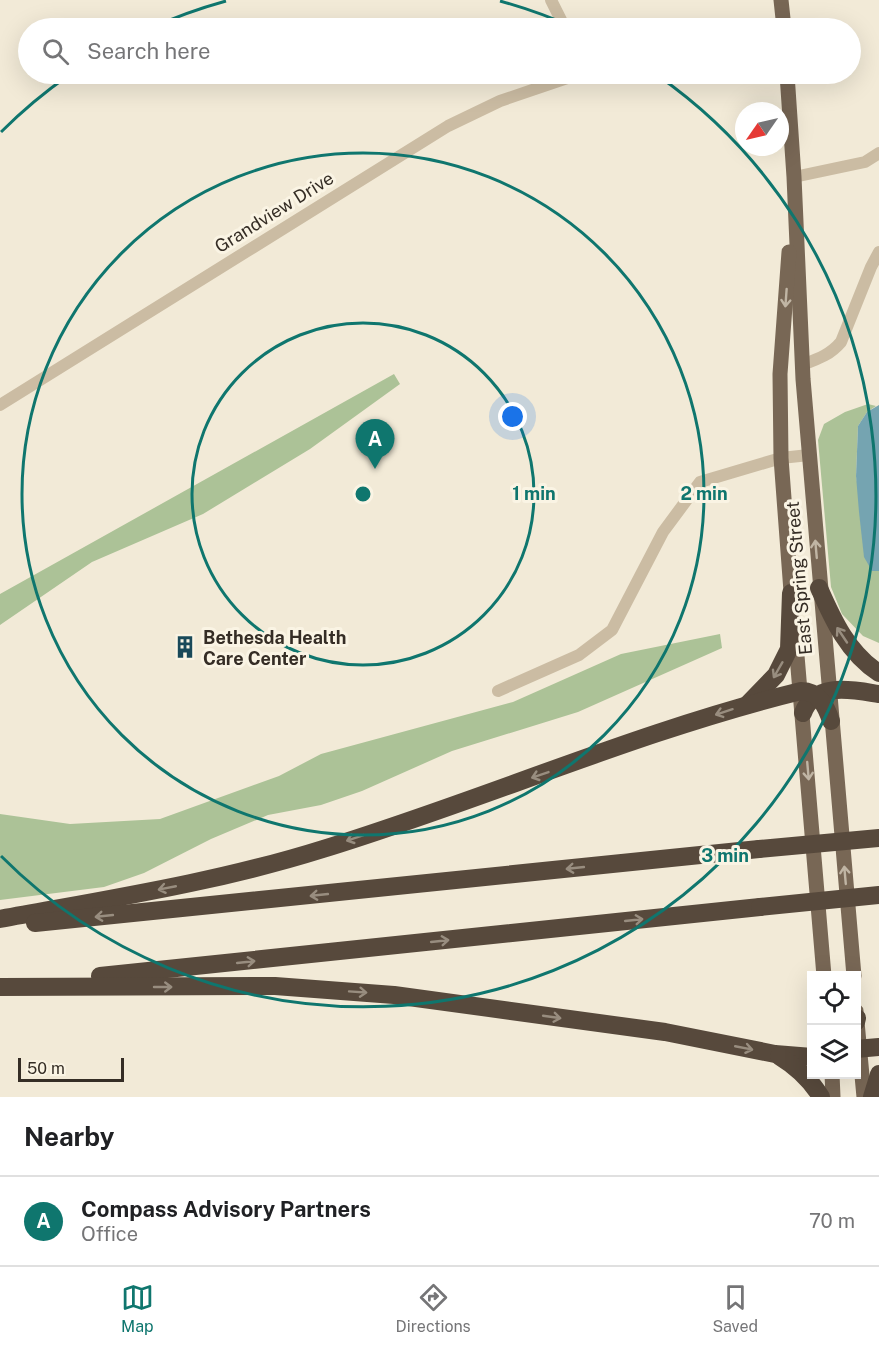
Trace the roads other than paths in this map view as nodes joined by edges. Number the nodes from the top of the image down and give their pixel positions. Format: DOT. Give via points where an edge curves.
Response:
graph roads {
  1 [pos="551,0"];
  2 [pos="781,0"];
  3 [pos="560,18"];
  4 [pos="783,18"];
  5 [pos="550,84"];
  6 [pos="788,84"];
  7 [pos="879,153"];
  8 [pos="794,177"];
  9 [pos="879,252"];
  10 [pos="802,365"];
  11 [pos="0,405"];
  12 [pos="809,454"];
  13 [pos="781,458"];
  14 [pos="819,588"];
  15 [pos="791,593"];
  16 [pos="879,673"];
  17 [pos="498,691"];
  18 [pos="815,693"];
  19 [pos="879,694"];
  20 [pos="747,705"];
  21 [pos="803,713"];
  22 [pos="831,721"];
  23 [pos="879,838"];
  24 [pos="813,844"];
  25 [pos="879,895"];
  26 [pos="0,919"];
  27 [pos="0,927"];
  28 [pos="824,971"];
  29 [pos="854,971"];
  30 [pos="0,987"];
  31 [pos="879,1047"];
  32 [pos="861,1049"];
  33 [pos="775,1054"];
  34 [pos="807,1057"];
  35 [pos="861,1073"];
  36 [pos="879,1074"];
  37 [pos="832,1079"];
  38 [pos="821,1097"];
  39 [pos="833,1097"];
  40 [pos="864,1097"];
  41 [pos="872,1097"];
  1 -- 3 [label="street"];
  2 -- 4 [label="main road"];
  5 -- 11 [label="street, Grandview Drive" via="500,101 448,126"];
  6 -- 8 [label="main road, East Spring Street"];
  7 -- 8 [label="street" via="865,162"];
  8 -- 10 [label="main road, East Spring Street"];
  8 -- 13 [label="main road, East Spring Street, one-way" via="780,374"];
  9 -- 10 [label="street" via="841,342 824,357"];
  10 -- 12 [label="main road, East Spring Street"];
  12 -- 13 [label="street"];
  14 -- 12 [label="main road, East Spring Street, one-way"];
  13 -- 15 [label="main road, East Spring Street"];
  13 -- 17 [label="street" via="700,482 663,532 612,630 579,656"];
  16 -- 14 [label="highway, one-way" via="847,643"];
  14 -- 18 [label="main road, East Spring Street"];
  15 -- 18 [label="main road, East Spring Street"];
  15 -- 20 [label="highway, one-way" via="789,649 776,675"];
  18 -- 19 [label="highway" via="844,689"];
  18 -- 20 [label="highway"];
  18 -- 21 [label="highway"];
  18 -- 22 [label="highway"];
  20 -- 26 [label="highway, one-way" via="323,849 209,880"];
  21 -- 24 [label="main road, one-way"];
  29 -- 22 [label="main road, one-way"];
  23 -- 24 [label="highway, bridge"];
  24 -- 27 [label="highway, one-way, bridge"];
  24 -- 28 [label="main road"];
  30 -- 25 [label="highway, one-way, bridge"];
  30 -- 33 [label="highway, one-way" via="275,986 394,994 665,1032"];
  31 -- 32 [label="highway"];
  33 -- 34 [label="highway"];
  33 -- 38 [label="highway" via="795,1065"];
  35 -- 40 [label="main road"];
  36 -- 41 [label="highway"];
  37 -- 39 [label="main road"];
}
